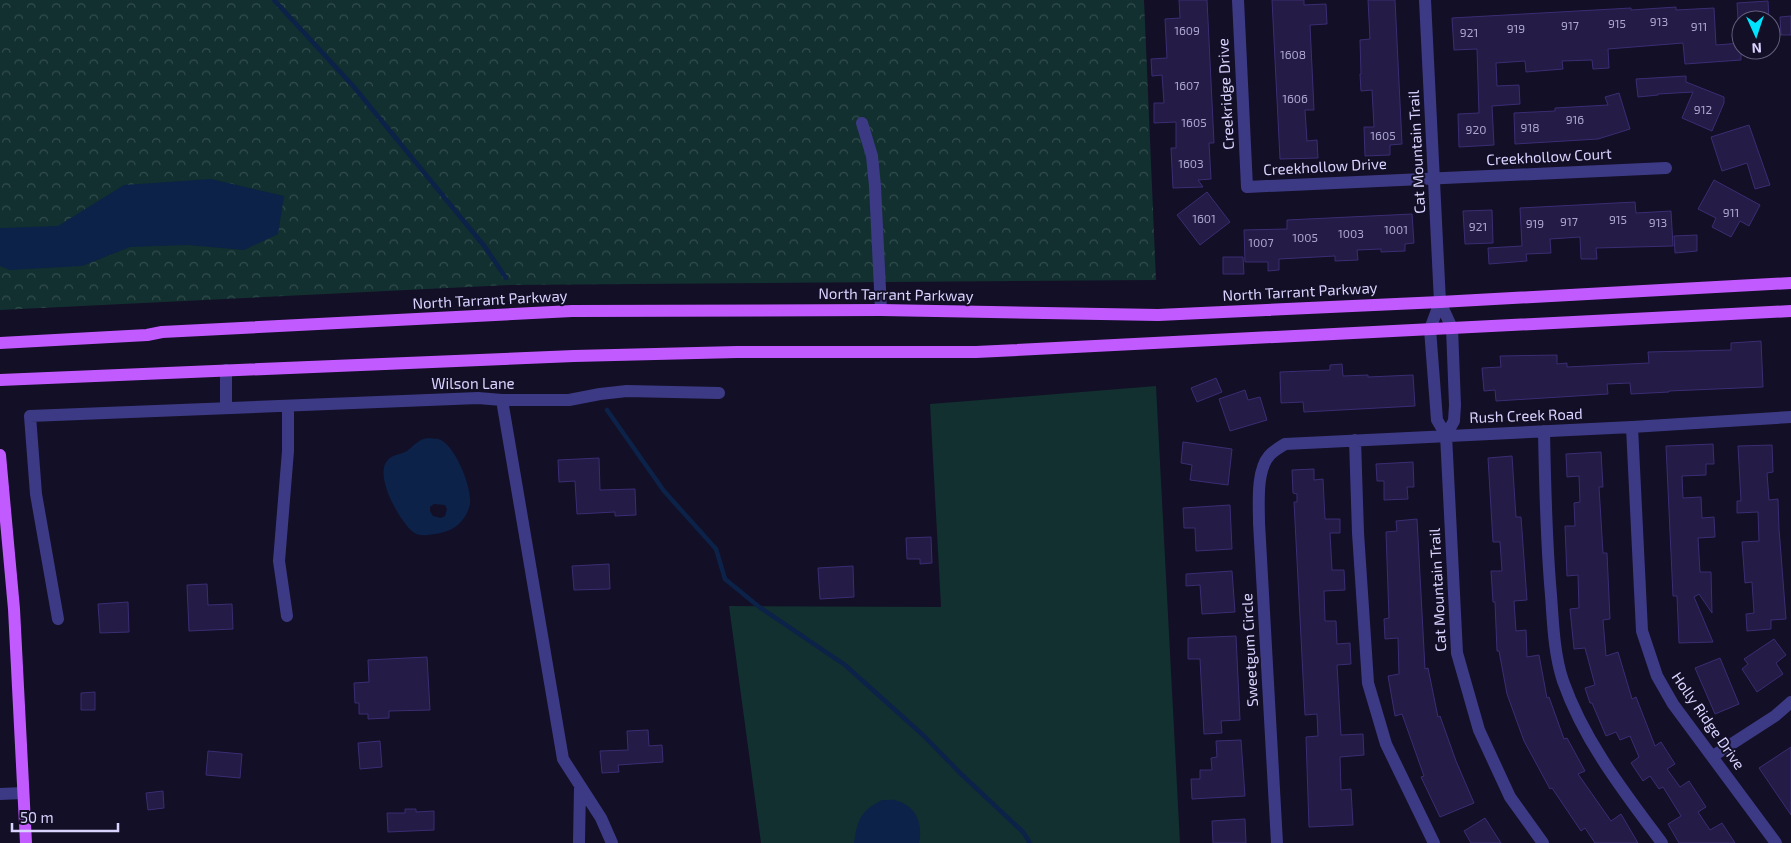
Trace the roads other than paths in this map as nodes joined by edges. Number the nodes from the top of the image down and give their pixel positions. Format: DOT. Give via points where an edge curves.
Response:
graph roads {
  1 [pos="1238,0"];
  2 [pos="1426,0"];
  3 [pos="862,123"];
  4 [pos="1666,168"];
  5 [pos="1434,179"];
  6 [pos="1248,187"];
  7 [pos="1791,283"];
  8 [pos="1440,302"];
  9 [pos="881,310"];
  10 [pos="1791,311"];
  11 [pos="1452,328"];
  12 [pos="1430,330"];
  13 [pos="0,343"];
  14 [pos="226,370"];
  15 [pos="0,380"];
  16 [pos="719,393"];
  17 [pos="502,400"];
  18 [pos="288,406"];
  19 [pos="226,408"];
  20 [pos="1791,417"];
  21 [pos="1632,427"];
  22 [pos="1544,431"];
  23 [pos="1446,435"];
  24 [pos="1355,440"];
  25 [pos="0,455"];
  26 [pos="1267,457"];
  27 [pos="287,616"];
  28 [pos="58,619"];
  29 [pos="1791,702"];
  30 [pos="1713,756"];
  31 [pos="580,786"];
  32 [pos="23,793"];
  33 [pos="0,794"];
  34 [pos="1541,842"];
  35 [pos="26,843"];
  36 [pos="579,843"];
  37 [pos="612,843"];
  38 [pos="1277,843"];
  39 [pos="1434,843"];
  40 [pos="1662,843"];
  41 [pos="1776,843"];
  1 -- 6 [label="street, Creekridge Drive"];
  2 -- 5 [label="street, Cat Mountain Trail"];
  3 -- 9 [label="street" via="872,156"];
  4 -- 5 [label="street, Creekhollow Court"];
  5 -- 6 [label="street, Creekhollow Drive"];
  5 -- 8 [label="street, Cat Mountain Trail"];
  7 -- 8 [label="main road, North Tarrant Parkway"];
  8 -- 9 [label="main road, North Tarrant Parkway" via="1158,315"];
  8 -- 11 [label="street, Cat Mountain Trail"];
  8 -- 12 [label="street, Cat Mountain Trail"];
  9 -- 13 [label="main road, North Tarrant Parkway" via="572,311"];
  10 -- 11 [label="main road"];
  11 -- 12 [label="main road"];
  11 -- 23 [label="street, Cat Mountain Trail" via="1455,405 1454,421"];
  12 -- 14 [label="main road" via="976,352 737,352"];
  12 -- 23 [label="street, Cat Mountain Trail" via="1437,420"];
  14 -- 15 [label="main road"];
  14 -- 19 [label="street"];
  16 -- 17 [label="street, Wilson Lane" via="628,391 569,400"];
  17 -- 18 [label="street, Wilson Lane" via="478,398"];
  17 -- 31 [label="street" via="562,759"];
  18 -- 19 [label="street, Wilson Lane"];
  18 -- 27 [label="street" via="288,451 278,561"];
  19 -- 28 [label="street, Wilson Lane" via="30,416 36,494"];
  20 -- 21 [label="street, Rush Creek Road"];
  21 -- 22 [label="street, Rush Creek Road"];
  21 -- 30 [label="street, Holly Ridge Drive" via="1642,630 1656,676"];
  22 -- 23 [label="street, Rush Creek Road"];
  22 -- 40 [label="street" via="1553,629 1563,680 1588,737"];
  23 -- 24 [label="street, Rush Creek Road"];
  23 -- 34 [label="street, Cat Mountain Trail" via="1457,653 1479,730 1510,797"];
  24 -- 26 [label="street, Rush Creek Road" via="1284,444"];
  24 -- 39 [label="street" via="1368,683 1386,744"];
  25 -- 32 [label="main road" via="14,609"];
  26 -- 38 [label="street, Sweetgum Circle" via="1259,485 1259,524"];
  29 -- 30 [label="street"];
  30 -- 41 [label="street, Holly Ridge Drive"];
  31 -- 36 [label="street"];
  31 -- 37 [label="street" via="601,818"];
  32 -- 33 [label="street"];
  32 -- 35 [label="main road"];
}
